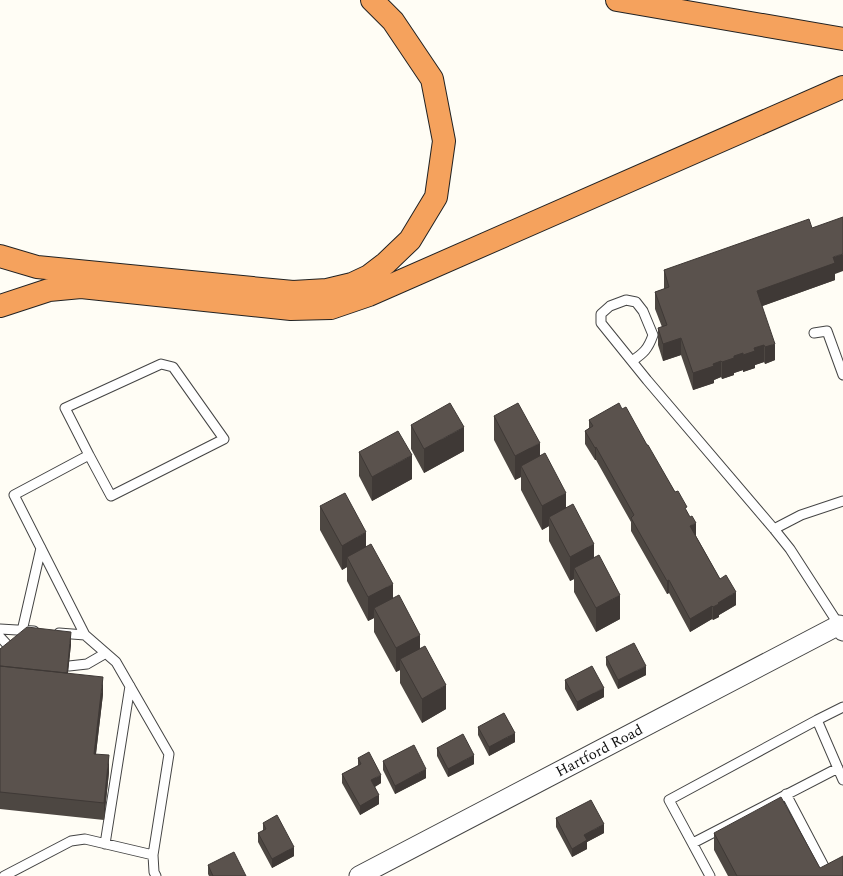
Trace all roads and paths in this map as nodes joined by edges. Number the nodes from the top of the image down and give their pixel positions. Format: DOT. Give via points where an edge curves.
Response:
graph roads {
  1 [pos="372,0"];
  2 [pos="616,0"];
  3 [pos="843,39"];
  4 [pos="843,88"];
  5 [pos="0,256"];
  6 [pos="0,306"];
  7 [pos="814,334"];
  8 [pos="632,362"];
  9 [pos="843,375"];
  10 [pos="88,455"];
  11 [pos="843,501"];
  12 [pos="774,529"];
  13 [pos="41,548"];
  14 [pos="842,626"];
  15 [pos="0,629"];
  16 [pos="22,631"];
  17 [pos="85,635"];
  18 [pos="0,637"];
  19 [pos="13,651"];
  20 [pos="106,653"];
  21 [pos="69,666"];
  22 [pos="130,686"];
  23 [pos="843,707"];
  24 [pos="817,720"];
  25 [pos="838,768"];
  26 [pos="843,780"];
  27 [pos="786,794"];
  28 [pos="693,843"];
  29 [pos="105,844"];
  30 [pos="153,855"];
  31 [pos="843,864"];
  32 [pos="4,876"];
  33 [pos="156,876"];
  34 [pos="359,876"];
  35 [pos="710,876"];
  1 -- 5 [label="highway" via="393,21 432,79 444,141 436,197 410,240 369,276 352,284 327,290 293,292 37,267"];
  2 -- 3 [label="highway"];
  4 -- 6 [label="highway" via="390,286 331,308 291,309 81,287 49,290"];
  7 -- 9 [label="lane" via="827,331"];
  8 -- 8 [label="lane" via="601,323 601,314 610,306 626,300 636,302 643,311 653,335 649,346"];
  8 -- 12 [label="lane"];
  10 -- 10 [label="lane" via="65,408 161,364 173,367 224,438 111,496"];
  10 -- 13 [label="lane" via="14,495"];
  11 -- 12 [label="lane" via="801,515"];
  12 -- 14 [label="lane"];
  13 -- 16 [label="lane"];
  13 -- 17 [label="lane"];
  14 -- 34 [label="street, Hartford Road"];
  15 -- 16 [label="lane"];
  16 -- 17 [label="lane"];
  17 -- 20 [label="lane"];
  18 -- 19 [label="lane"];
  20 -- 21 [label="lane" via="87,664"];
  20 -- 22 [label="lane" via="116,662"];
  22 -- 29 [label="lane"];
  22 -- 30 [label="lane" via="169,754"];
  23 -- 24 [label="lane"];
  24 -- 25 [label="lane"];
  24 -- 28 [label="lane" via="669,800"];
  25 -- 26 [label="lane"];
  25 -- 27 [label="lane"];
  27 -- 28 [label="lane"];
  27 -- 31 [label="lane" via="827,872"];
  28 -- 35 [label="lane"];
  29 -- 30 [label="lane"];
  29 -- 32 [label="lane" via="85,839 71,841"];
  30 -- 33 [label="lane"];
}
